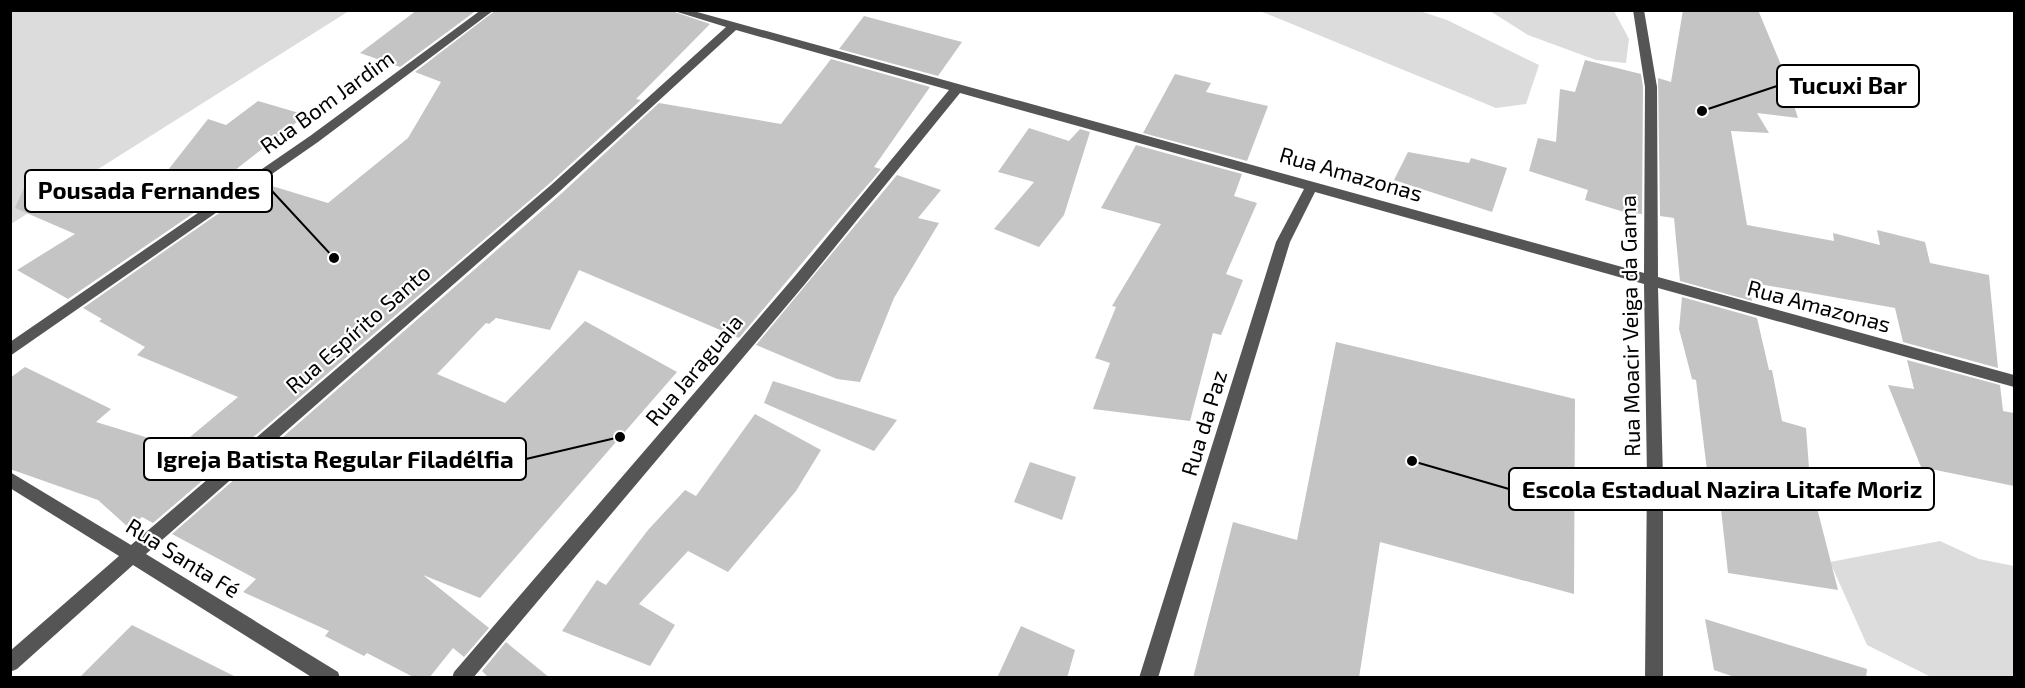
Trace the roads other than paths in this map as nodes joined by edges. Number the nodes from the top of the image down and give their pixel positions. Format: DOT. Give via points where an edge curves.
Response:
graph roads {
  1 [pos="489,10"];
  2 [pos="676,10"];
  3 [pos="1638,10"];
  4 [pos="734,26"];
  5 [pos="957,88"];
  6 [pos="1312,185"];
  7 [pos="1650,281"];
  8 [pos="10,350"];
  9 [pos="2014,381"];
  10 [pos="10,479"];
  11 [pos="133,553"];
  12 [pos="10,663"];
  13 [pos="331,678"];
  14 [pos="461,678"];
  15 [pos="1148,678"];
  16 [pos="1653,678"];
  1 -- 8 [label="street, Rua Bom Jardim" via="314,139"];
  2 -- 4 [label="street, Rua Amazonas"];
  3 -- 7 [label="street, Rua Moacir Veiga da Gama" via="1651,87"];
  4 -- 5 [label="street, Rua Amazonas"];
  4 -- 11 [label="street, Rua Espírito Santo" via="631,122"];
  5 -- 6 [label="street, Rua Amazonas"];
  5 -- 14 [label="street, Rua Jaraguaia" via="800,280"];
  6 -- 7 [label="street, Rua Amazonas"];
  6 -- 15 [label="street, Rua da Paz" via="1283,242"];
  7 -- 9 [label="street, Rua Amazonas"];
  7 -- 16 [label="street, Rua Moacir Veiga da Gama"];
  10 -- 11 [label="street, Rua Santa Fé"];
  11 -- 12 [label="street, Rua Espírito Santo"];
  11 -- 13 [label="street, Rua Santa Fé"];
}
